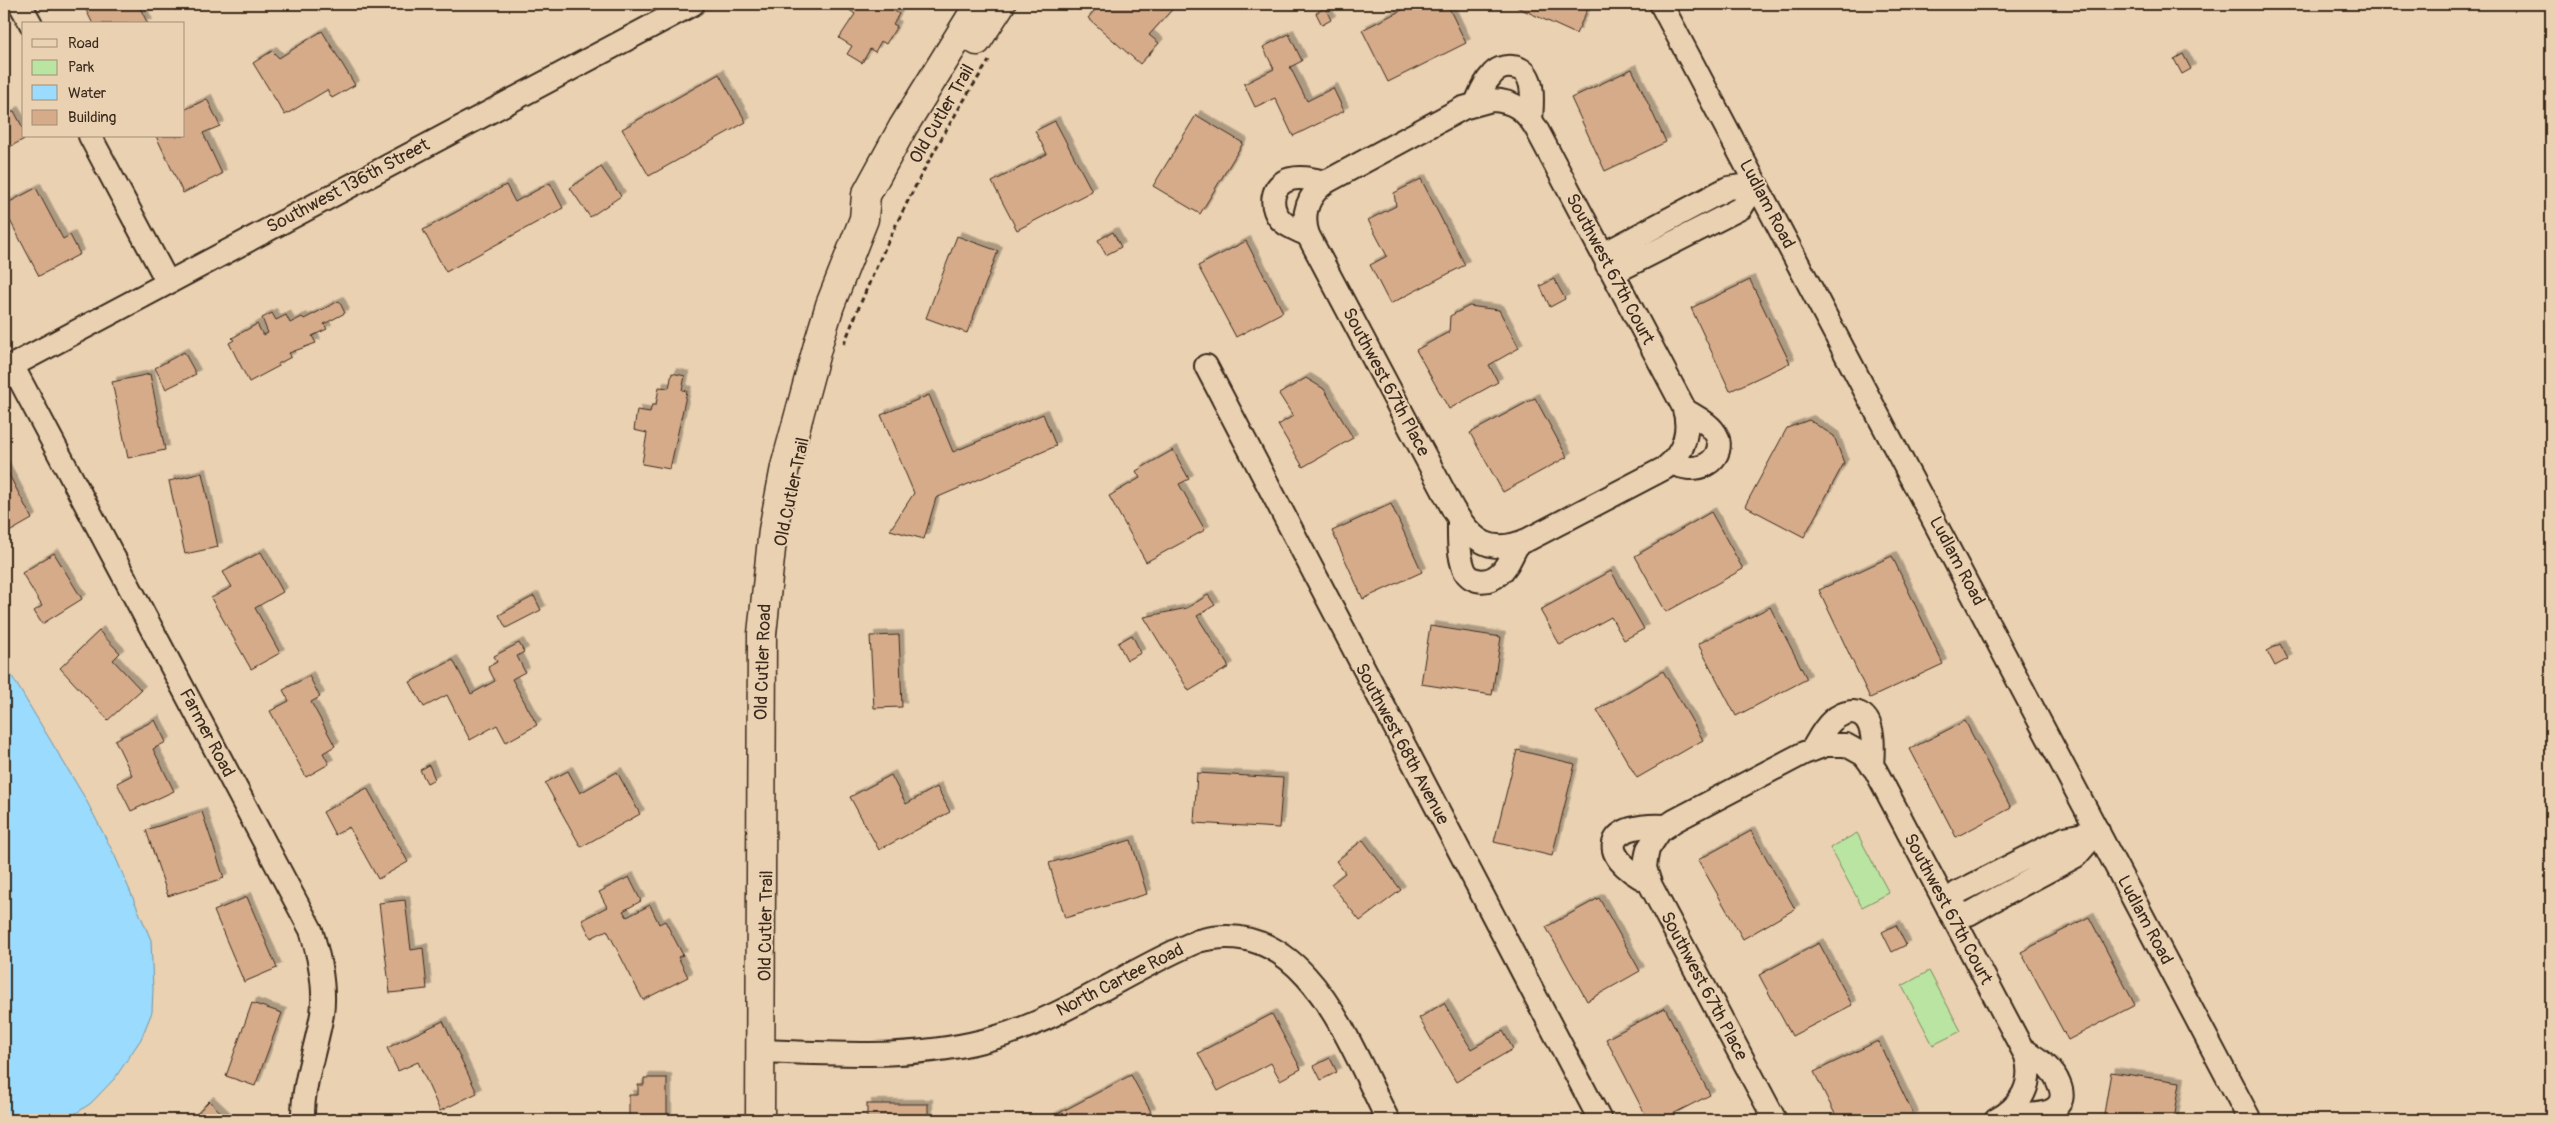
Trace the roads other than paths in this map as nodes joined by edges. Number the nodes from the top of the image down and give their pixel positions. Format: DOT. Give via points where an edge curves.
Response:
graph roads {
  1 [pos="20,4"];
  2 [pos="693,4"];
  3 [pos="979,4"];
  4 [pos="1001,4"];
  5 [pos="1661,4"];
  6 [pos="29,22"];
  7 [pos="1476,103"];
  8 [pos="1531,120"];
  9 [pos="91,138"];
  10 [pos="1326,182"];
  11 [pos="1756,184"];
  12 [pos="864,219"];
  13 [pos="1308,235"];
  14 [pos="1607,265"];
  15 [pos="166,281"];
  16 [pos="1206,366"];
  17 [pos="8,367"];
  18 [pos="1685,410"];
  19 [pos="1677,455"];
  20 [pos="1459,519"];
  21 [pos="1518,544"];
  22 [pos="1812,750"];
  23 [pos="1872,766"];
  24 [pos="1667,826"];
  25 [pos="2098,831"];
  26 [pos="1649,882"];
  27 [pos="1949,911"];
  28 [pos="2023,1049"];
  29 [pos="760,1052"];
  30 [pos="2002,1116"];
  31 [pos="303,1120"];
  32 [pos="760,1120"];
  33 [pos="1388,1120"];
  34 [pos="1600,1120"];
  35 [pos="1775,1120"];
  36 [pos="2250,1120"];
  1 -- 6 [label="street"];
  2 -- 15 [label="street, Southwest 136th Street"];
  3 -- 12 [label="main road" via="903,126 866,195"];
  4 -- 12 [label="main road" via="936,107 881,204"];
  5 -- 11 [label="street, Ludlam Road"];
  7 -- 8 [label="street, Southwest 67th Court" via="1492,100 1510,102 1520,107"];
  7 -- 8 [label="street" via="1492,74 1502,68 1522,70 1530,80"];
  7 -- 10 [label="street"];
  8 -- 14 [label="street, Southwest 67th Court"];
  9 -- 15 [label="street"];
  10 -- 13 [label="street, Southwest 67th Place" via="1314,192 1307,206 1304,218"];
  10 -- 13 [label="street" via="1289,179 1275,191 1273,206 1278,217"];
  11 -- 14 [label="street" via="1728,188 1613,249"];
  11 -- 25 [label="street, Ludlam Road"];
  12 -- 29 [label="main road, Old Cutler Road" via="830,305 807,380 773,530 761,673"];
  13 -- 20 [label="street, Southwest 67th Place"];
  14 -- 18 [label="street, Southwest 67th Court"];
  15 -- 17 [label="street, Southwest 136th Street"];
  16 -- 34 [label="street, Southwest 68th Avenue"];
  17 -- 31 [label="street, Farmer Road" via="311,930 322,980 323,1012 306,1082"];
  18 -- 19 [label="street, Southwest 67th Court" via="1687,424"];
  18 -- 19 [label="street" via="1712,428 1720,442 1720,450 1703,466 1691,468"];
  19 -- 21 [label="street"];
  20 -- 21 [label="street, Southwest 67th Place" via="1473,536 1488,545"];
  20 -- 21 [label="street" via="1462,563 1467,575 1475,580 1499,575"];
  22 -- 23 [label="street, Southwest 67th Court" via="1826,745 1846,745 1864,755"];
  22 -- 23 [label="street" via="1832,720 1856,712 1865,718 1872,732"];
  22 -- 24 [label="street"];
  23 -- 27 [label="street, Southwest 67th Court"];
  24 -- 26 [label="street, Southwest 67th Place" via="1648,849 1645,868"];
  24 -- 26 [label="street" via="1645,824 1628,828 1614,844 1619,861"];
  25 -- 27 [label="street" via="2065,838 1957,893"];
  25 -- 36 [label="street, Ludlam Road"];
  26 -- 35 [label="street, Southwest 67th Place"];
  27 -- 28 [label="street, Southwest 67th Court"];
  28 -- 30 [label="street, Southwest 67th Court" via="2030,1070 2028,1084 2020,1099"];
  28 -- 30 [label="street" via="2054,1074 2062,1090 2061,1098 2052,1110 2043,1114"];
  29 -- 32 [label="main road, Old Cutler Road"];
  29 -- 33 [label="street, North Cartee Road" via="898,1053 968,1044 1020,1029 1198,941 1232,937 1277,952 1312,980 1331,1008"];
}
